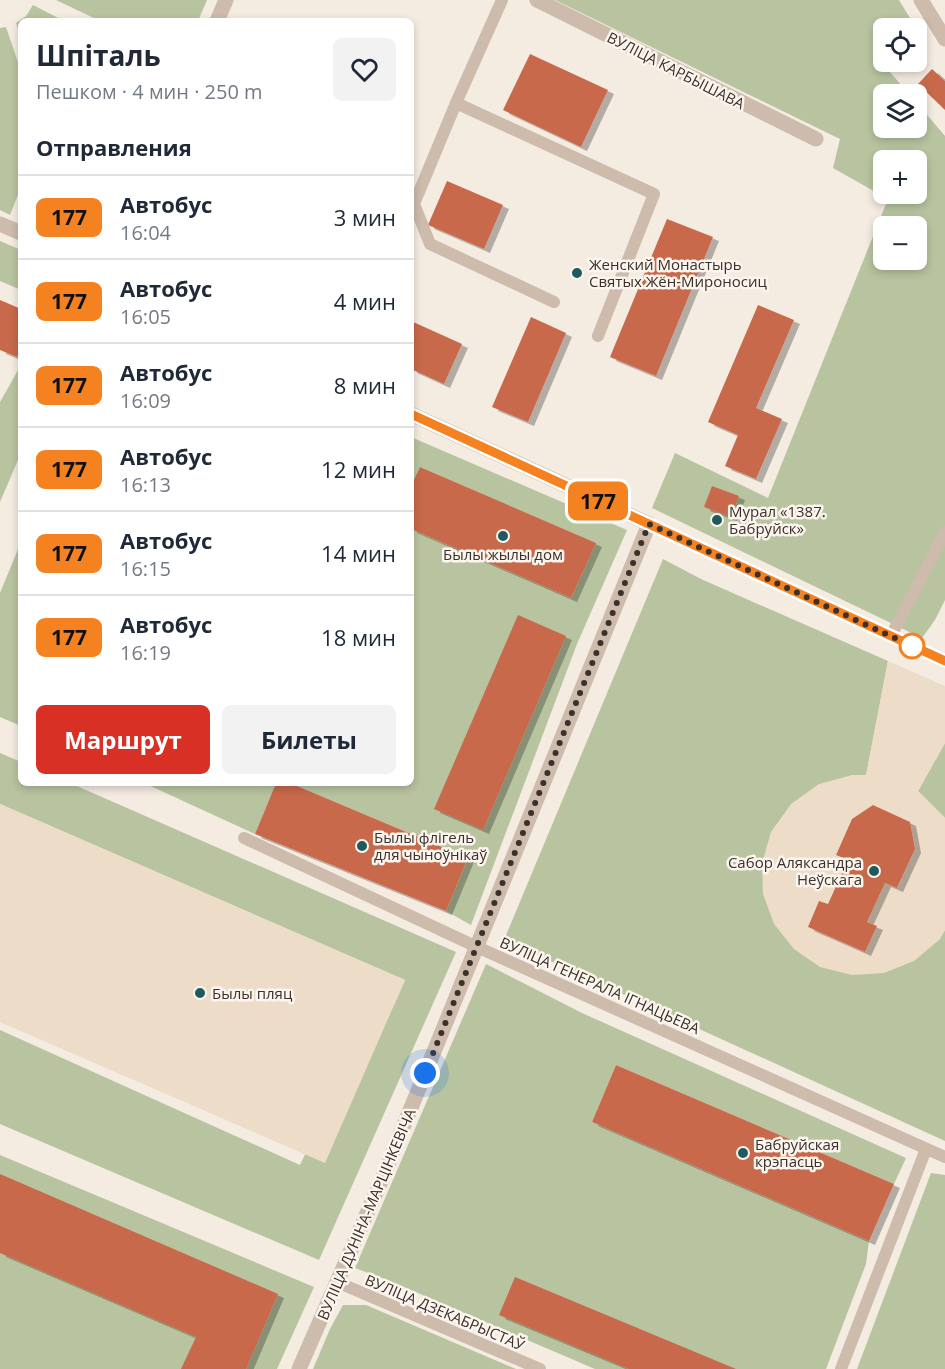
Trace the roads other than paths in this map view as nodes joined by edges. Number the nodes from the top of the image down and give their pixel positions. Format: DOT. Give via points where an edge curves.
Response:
graph roads {
  1 [pos="226,0"];
  2 [pos="502,0"];
  3 [pos="537,0"];
  4 [pos="921,0"];
  5 [pos="218,18"];
  6 [pos="945,39"];
  7 [pos="456,104"];
  8 [pos="816,139"];
  9 [pos="0,224"];
  10 [pos="18,232"];
  11 [pos="554,302"];
  12 [pos="598,336"];
  13 [pos="414,415"];
  14 [pos="649,524"];
  15 [pos="945,532"];
  16 [pos="891,636"];
  17 [pos="945,661"];
  18 [pos="244,838"];
  19 [pos="477,947"];
  20 [pos="926,1149"];
  21 [pos="945,1157"];
  22 [pos="337,1282"];
  23 [pos="299,1369"];
  24 [pos="540,1369"];
  25 [pos="841,1369"];
  1 -- 5 [label="street"];
  2 -- 7 [label="lane"];
  3 -- 8 [label="street, ВУЛІЦА КАРБЫШАВА"];
  4 -- 6 [label="street"];
  7 -- 11 [label="lane" via="414,204 430,244"];
  7 -- 12 [label="lane" via="654,194"];
  9 -- 10 [label="street"];
  13 -- 14 [label="street"];
  14 -- 16 [label="lane"];
  14 -- 19 [label="street, ВУЛІЦА ДУНІНА-МАРЦІНКЕВІЧА"];
  15 -- 16 [label="lane"];
  16 -- 17 [label="lane"];
  18 -- 19 [label="lane, ВУЛІЦА ГЕНЕРАЛА ІГНАЦЬЕВА"];
  19 -- 20 [label="lane, ВУЛІЦА ГЕНЕРАЛА ІГНАЦЬЕВА"];
  19 -- 22 [label="street, ВУЛІЦА ДУНІНА-МАРЦІНКЕВІЧА"];
  20 -- 21 [label="lane, ВУЛІЦА ГЕНЕРАЛА ІГНАЦЬЕВА"];
  20 -- 25 [label="lane"];
  22 -- 23 [label="street, ВУЛІЦА ДУНІНА-МАРЦІНКЕВІЧА"];
  22 -- 24 [label="lane, ВУЛІЦА ДЗЕКАБРЫСТАЎ"];
}
